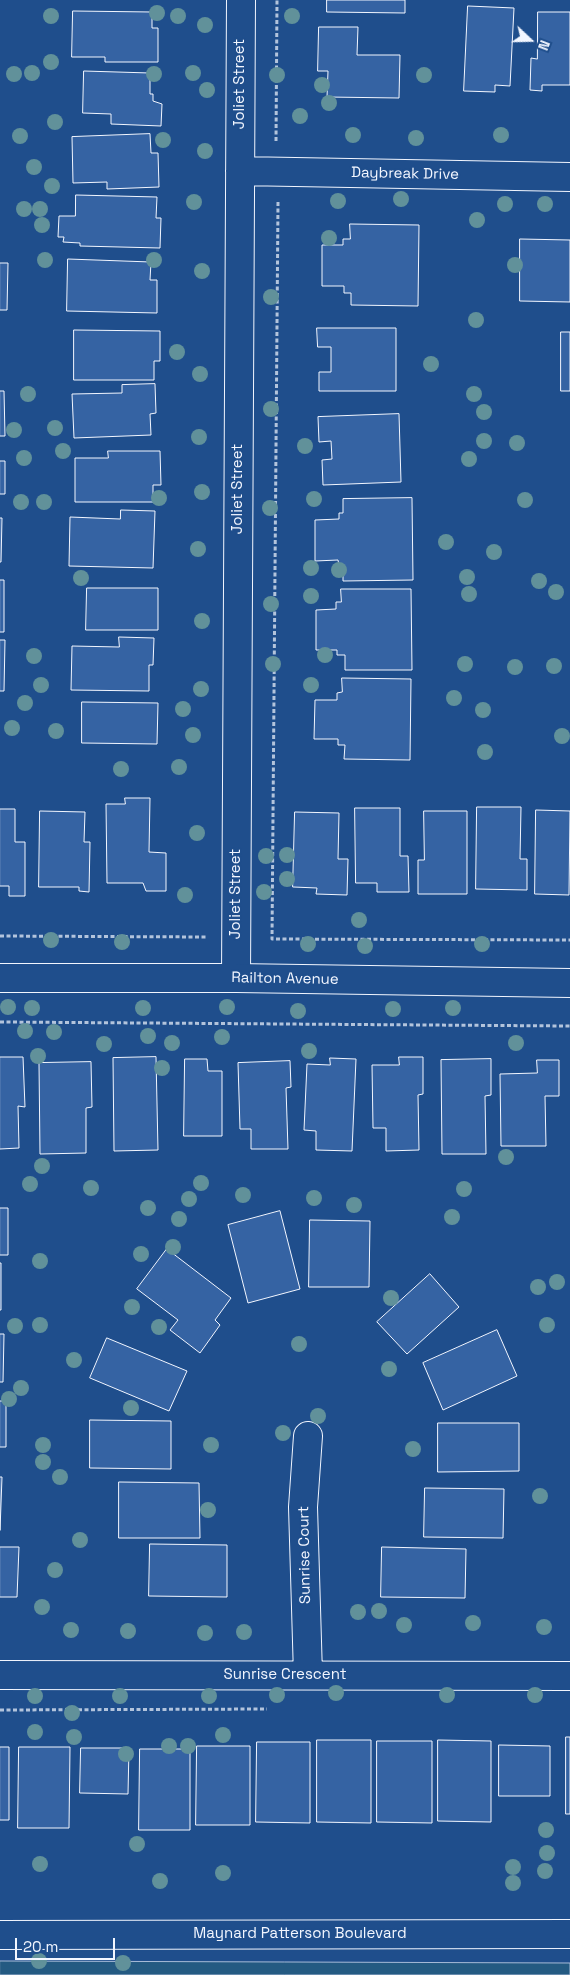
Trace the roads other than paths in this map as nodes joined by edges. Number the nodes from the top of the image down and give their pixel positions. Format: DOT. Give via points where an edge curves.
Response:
graph roads {
  1 [pos="240,0"];
  2 [pos="240,171"];
  3 [pos="570,177"];
  4 [pos="0,978"];
  5 [pos="236,978"];
  6 [pos="570,983"];
  7 [pos="308,1436"];
  8 [pos="0,1674"];
  9 [pos="308,1675"];
  10 [pos="570,1676"];
  11 [pos="0,1934"];
  12 [pos="570,1934"];
  1 -- 2 [label="street, Joliet Street"];
  2 -- 3 [label="street, Daybreak Drive"];
  2 -- 5 [label="street, Joliet Street"];
  4 -- 5 [label="street, Railton Avenue"];
  5 -- 6 [label="street, Railton Avenue"];
  7 -- 9 [label="street, Sunrise Court" via="303,1507"];
  8 -- 9 [label="street, Sunrise Crescent"];
  9 -- 10 [label="street, Sunrise Crescent"];
  11 -- 12 [label="street, Maynard Patterson Boulevard"];
}
